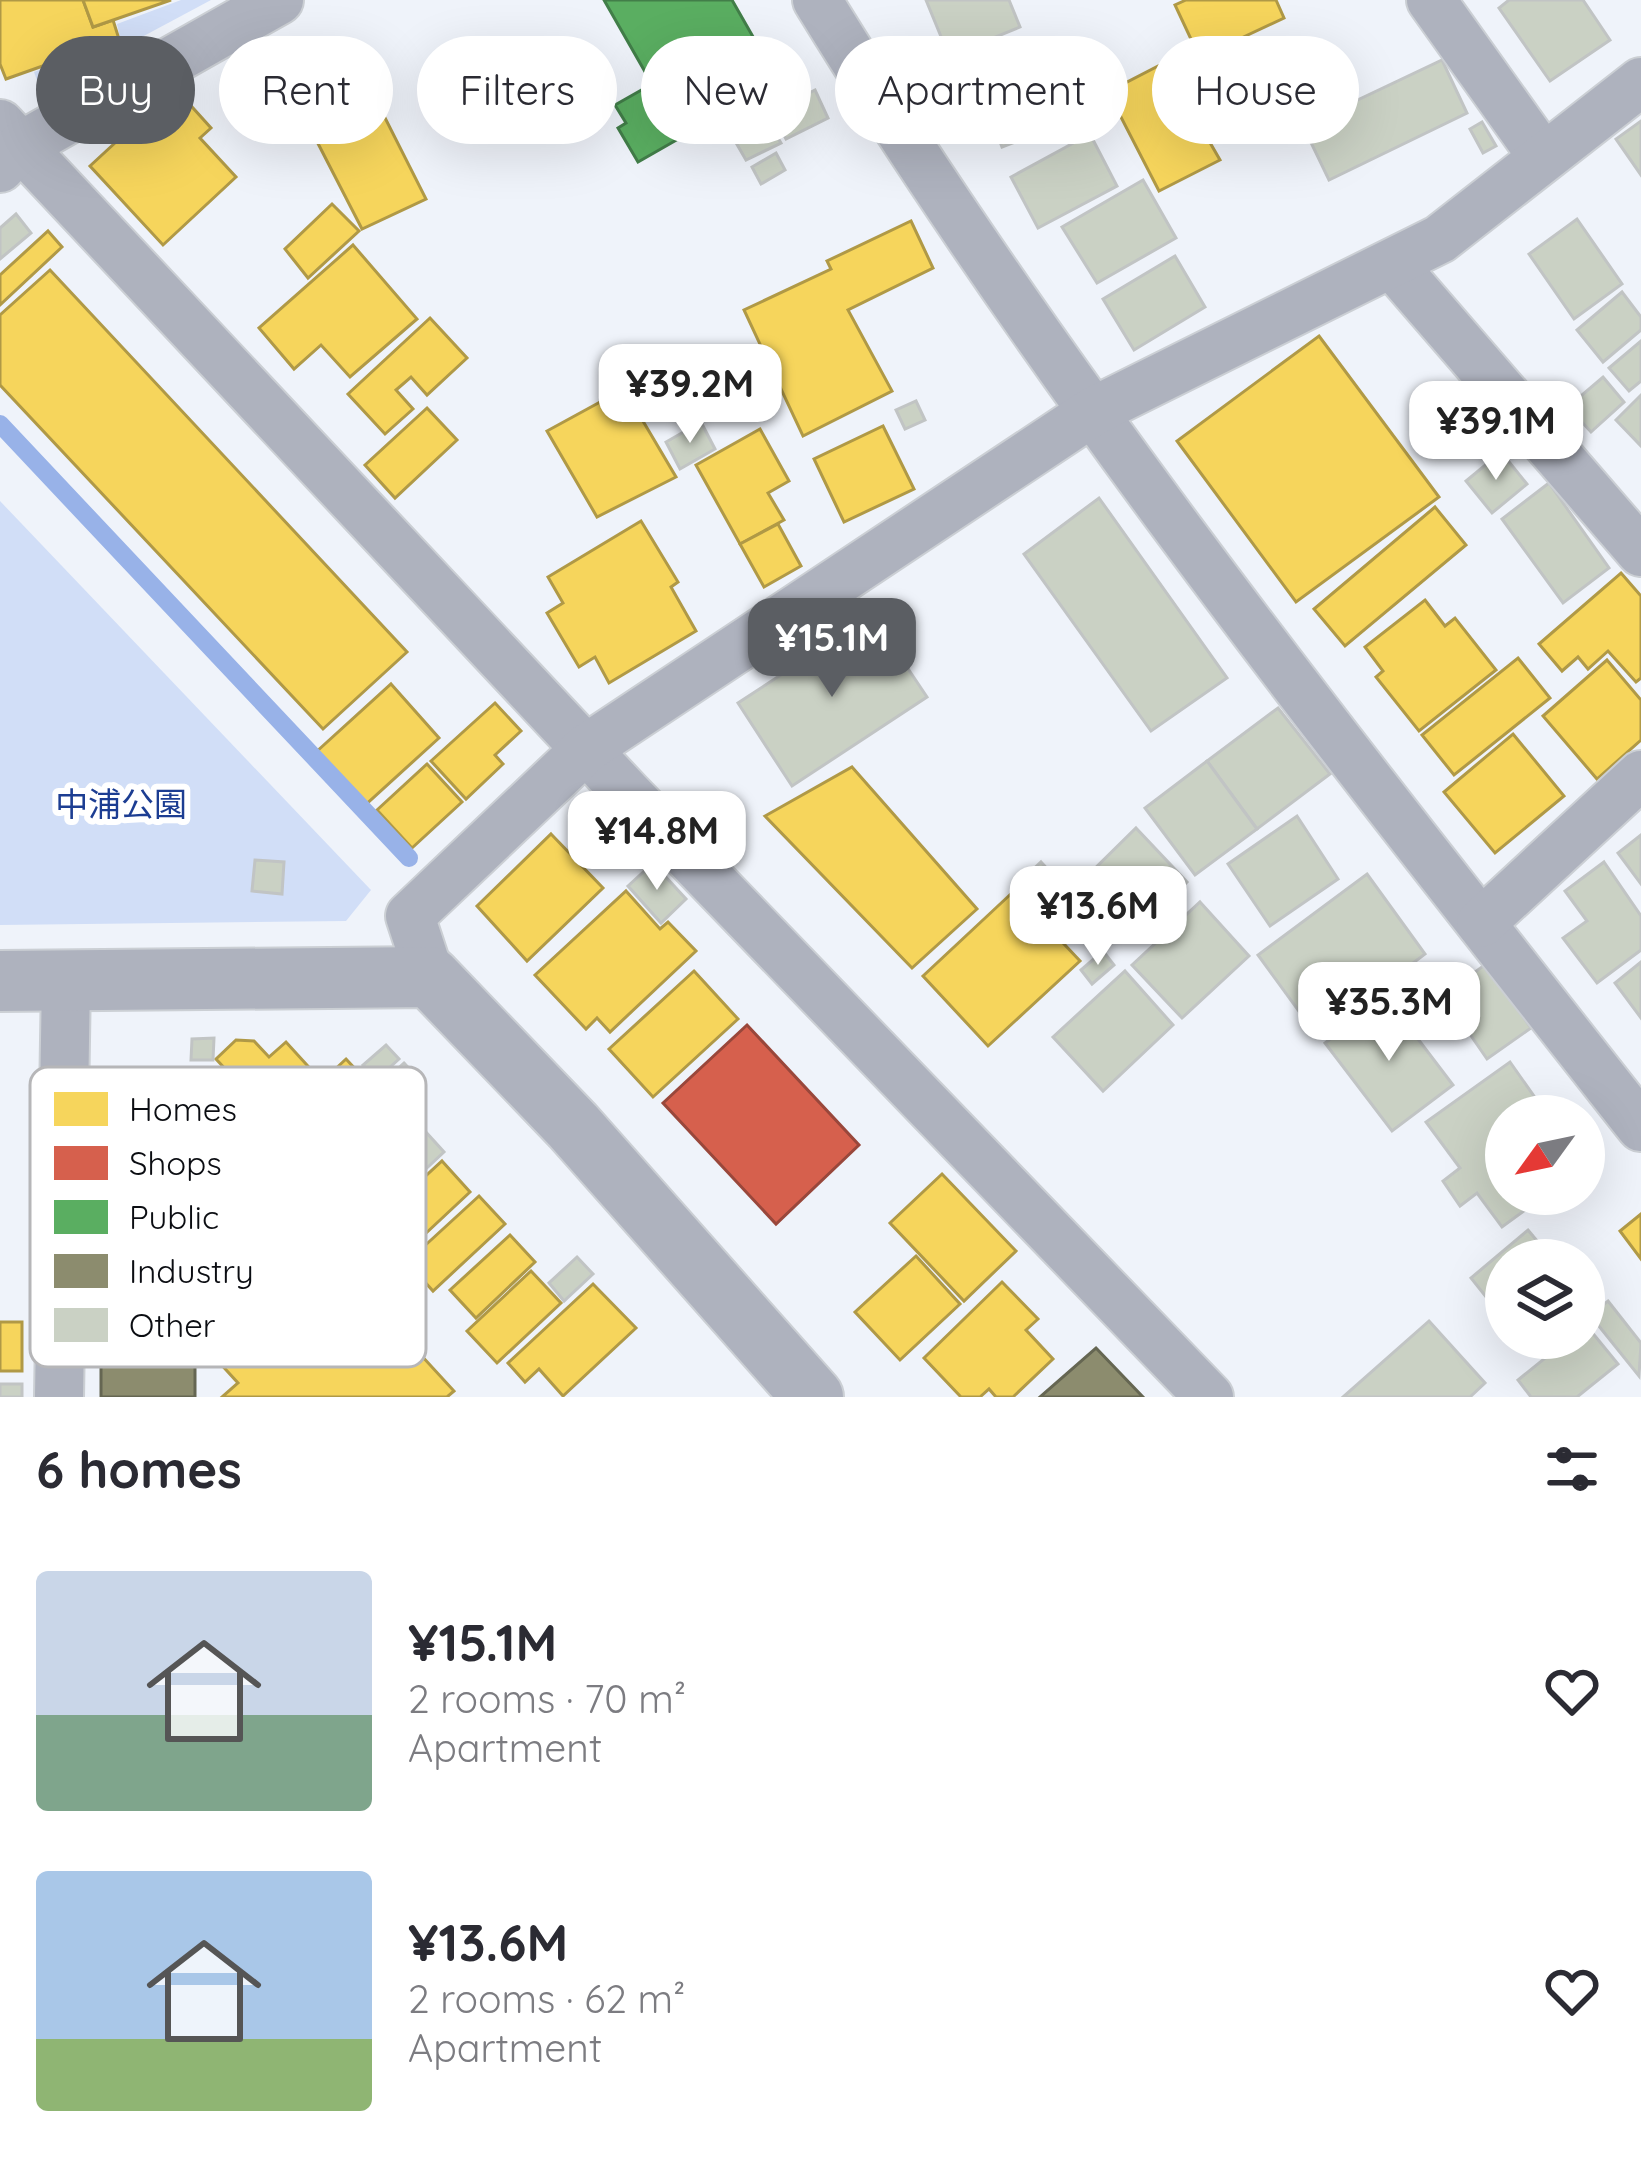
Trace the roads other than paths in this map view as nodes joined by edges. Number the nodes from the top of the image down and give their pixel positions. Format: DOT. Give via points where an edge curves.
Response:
graph roads {
  1 [pos="279,0"];
  2 [pos="817,0"];
  3 [pos="1431,0"];
  4 [pos="1641,82"];
  5 [pos="7,146"];
  6 [pos="1543,157"];
  7 [pos="1393,265"];
  8 [pos="1094,411"];
  9 [pos="1641,552"];
  10 [pos="587,748"];
  11 [pos="1641,775"];
  12 [pos="1481,923"];
  13 [pos="430,977"];
  14 [pos="0,981"];
  15 [pos="66,981"];
  16 [pos="65,1067"];
  17 [pos="1641,1127"];
  18 [pos="60,1367"];
  19 [pos="59,1397"];
  20 [pos="813,1397"];
  21 [pos="1209,1397"];
  1 -- 5 [label="street"];
  2 -- 8 [label="street" via="934,190"];
  3 -- 6 [label="street"];
  4 -- 6 [label="street"];
  5 -- 10 [label="street"];
  6 -- 7 [label="street"];
  7 -- 8 [label="street"];
  7 -- 9 [label="street"];
  8 -- 10 [label="street"];
  8 -- 12 [label="street"];
  10 -- 13 [label="street" via="410,916"];
  10 -- 21 [label="street"];
  11 -- 12 [label="street"];
  12 -- 17 [label="street"];
  13 -- 15 [label="street"];
  13 -- 20 [label="street"];
  14 -- 15 [label="street"];
  15 -- 16 [label="street"];
  18 -- 19 [label="street"];
}
